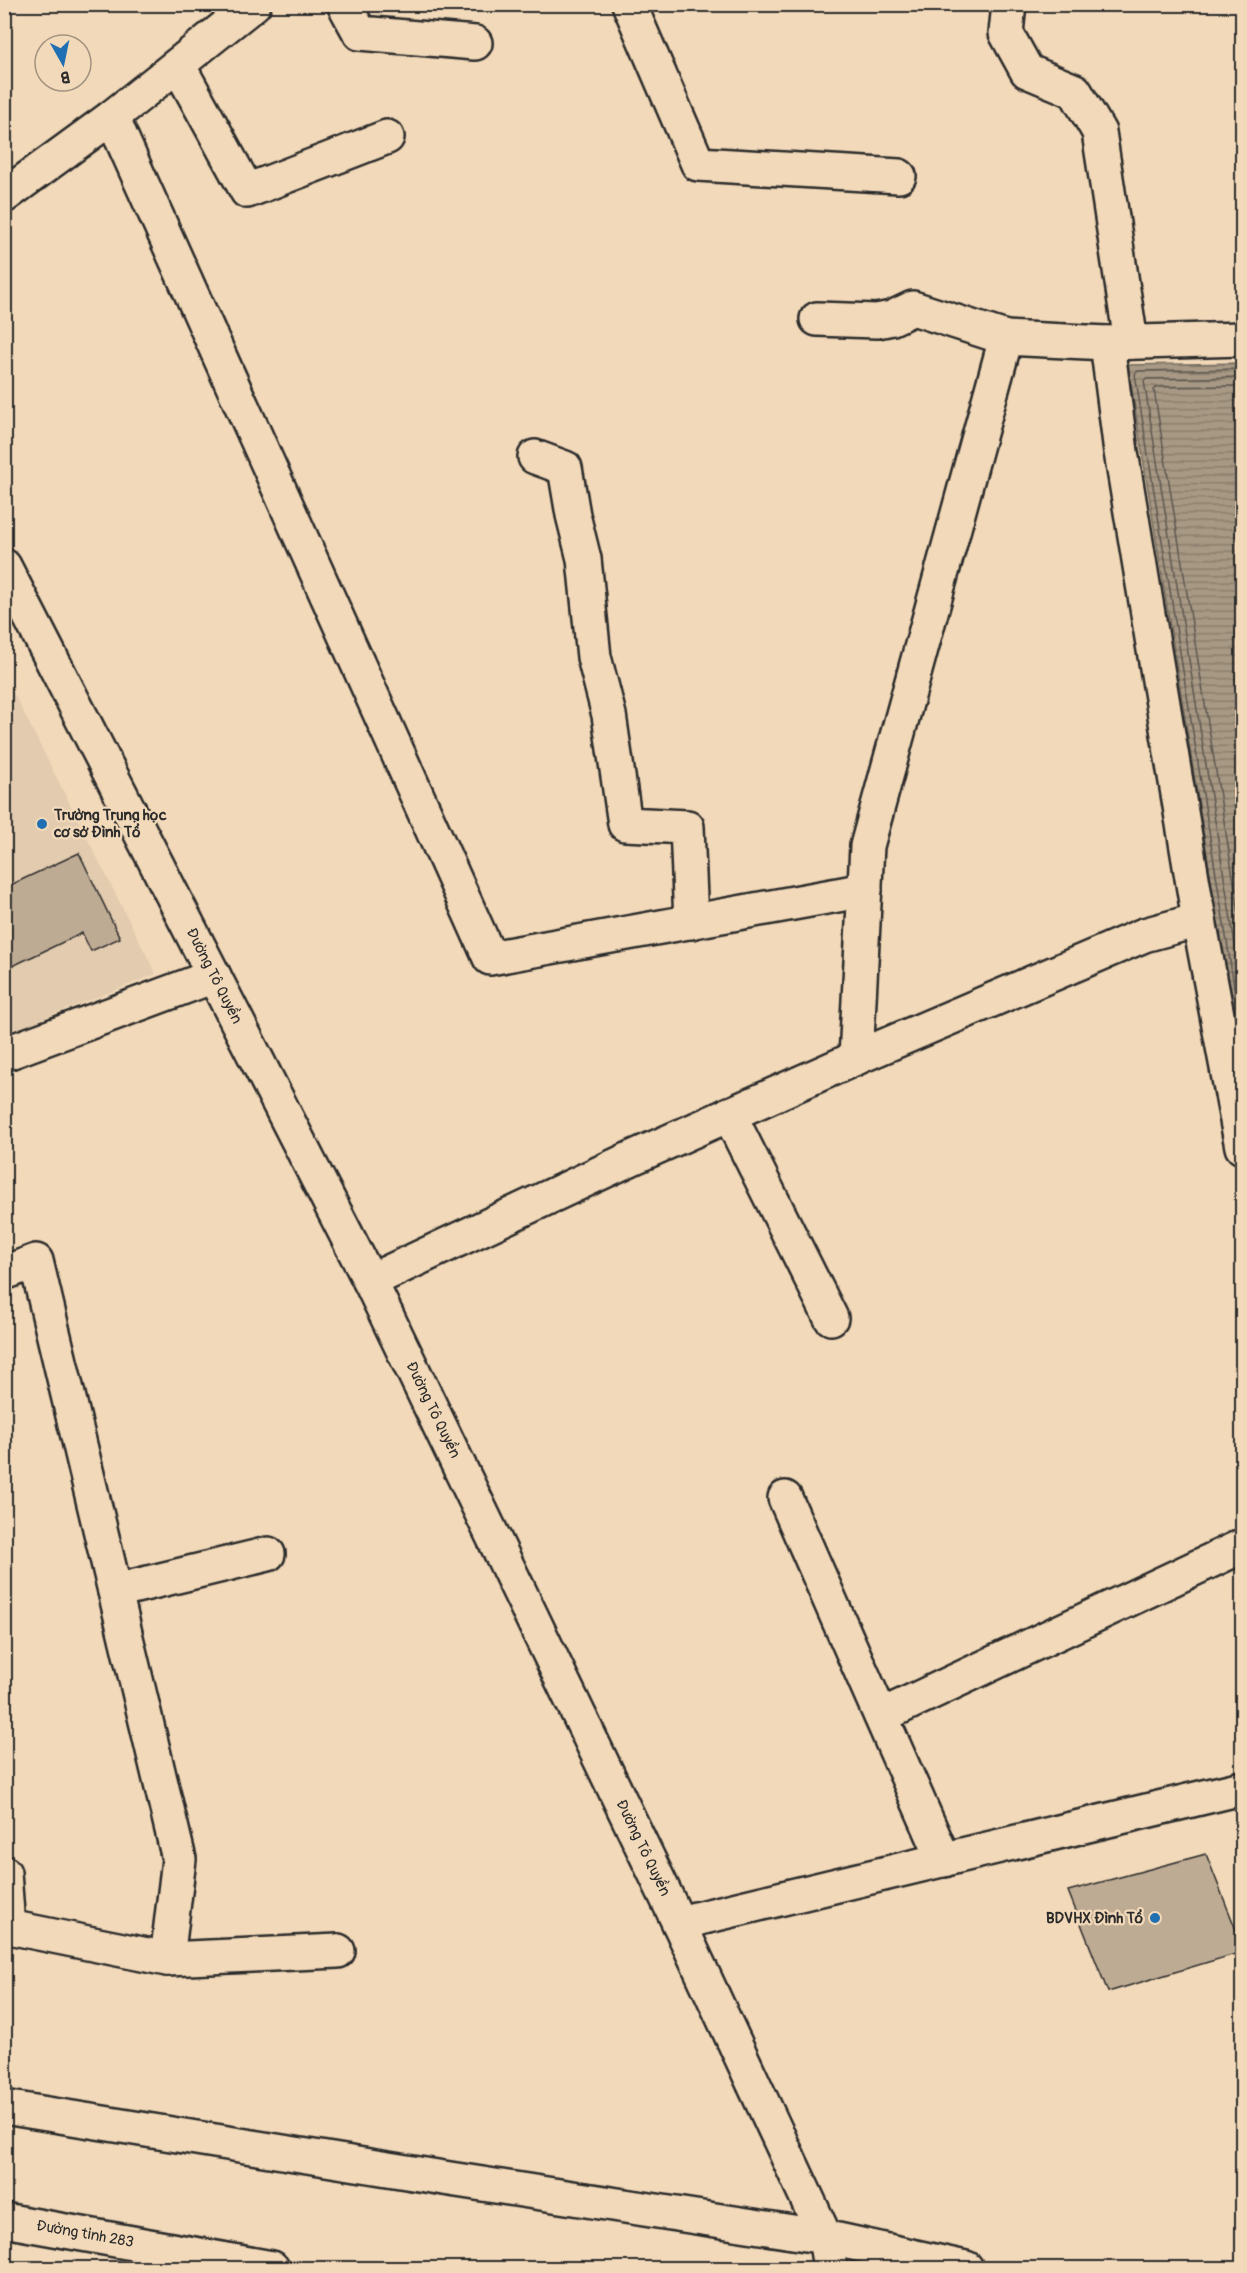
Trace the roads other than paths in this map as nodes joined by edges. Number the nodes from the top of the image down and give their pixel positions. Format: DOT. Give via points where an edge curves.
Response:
graph roads {
  1 [pos="254,4"];
  2 [pos="344,4"];
  3 [pos="629,4"];
  4 [pos="1009,4"];
  5 [pos="475,43"];
  6 [pos="178,65"];
  7 [pos="112,117"];
  8 [pos="387,137"];
  9 [pos="899,176"];
  10 [pos="4,196"];
  11 [pos="817,319"];
  12 [pos="1006,338"];
  13 [pos="1242,339"];
  14 [pos="1119,343"];
  15 [pos="535,458"];
  16 [pos="4,566"];
  17 [pos="865,890"];
  18 [pos="1199,920"];
  19 [pos="691,922"];
  20 [pos="214,976"];
  21 [pos="4,1054"];
  22 [pos="856,1058"];
  23 [pos="729,1114"];
  24 [pos="1242,1147"];
  25 [pos="4,1273"];
  26 [pos="370,1281"];
  27 [pos="831,1317"];
  28 [pos="785,1498"];
  29 [pos="1242,1546"];
  30 [pos="268,1554"];
  31 [pos="115,1591"];
  32 [pos="881,1716"];
  33 [pos="1242,1788"];
  34 [pos="944,1860"];
  35 [pos="4,1874"];
  36 [pos="679,1923"];
  37 [pos="6,1927"];
  38 [pos="338,1951"];
  39 [pos="167,1959"];
  40 [pos="4,2107"];
  41 [pos="4,2220"];
  42 [pos="827,2253"];
  43 [pos="272,2268"];
  44 [pos="966,2268"];
  1 -- 6 [label="street"];
  2 -- 5 [label="street" via="360,33"];
  3 -- 9 [label="street" via="698,164"];
  4 -- 14 [label="street" via="1006,33 1027,71 1075,90 1099,132"];
  6 -- 7 [label="street"];
  6 -- 8 [label="street" via="247,191"];
  7 -- 10 [label="street"];
  7 -- 19 [label="street" via="490,958"];
  11 -- 12 [label="street" via="877,321 913,308"];
  12 -- 14 [label="street"];
  12 -- 17 [label="street" via="867,846"];
  13 -- 14 [label="street"];
  14 -- 18 [label="street" via="1121,452"];
  15 -- 19 [label="street" via="565,468 584,559 594,657 609,715 625,824 687,827"];
  16 -- 20 [label="street, Đường Tô Quyền"];
  17 -- 19 [label="street"];
  17 -- 22 [label="street"];
  18 -- 22 [label="street" via="1143,935"];
  18 -- 24 [label="street"];
  20 -- 21 [label="street"];
  20 -- 26 [label="street, Đường Tô Quyền"];
  22 -- 23 [label="street"];
  23 -- 26 [label="street"];
  23 -- 27 [label="street"];
  25 -- 31 [label="street" via="36,1261"];
  26 -- 36 [label="street, Đường Tô Quyền"];
  28 -- 32 [label="street"];
  29 -- 32 [label="street"];
  30 -- 31 [label="street"];
  31 -- 39 [label="street" via="179,1859"];
  32 -- 34 [label="street"];
  33 -- 34 [label="street"];
  34 -- 36 [label="street"];
  35 -- 37 [label="street"];
  36 -- 42 [label="street, Đường Tô Quyền"];
  37 -- 39 [label="street"];
  38 -- 39 [label="street"];
  40 -- 42 [label="street" via="450,2179"];
  41 -- 43 [label="street, Đường tỉnh 283"];
  42 -- 44 [label="street"];
}
